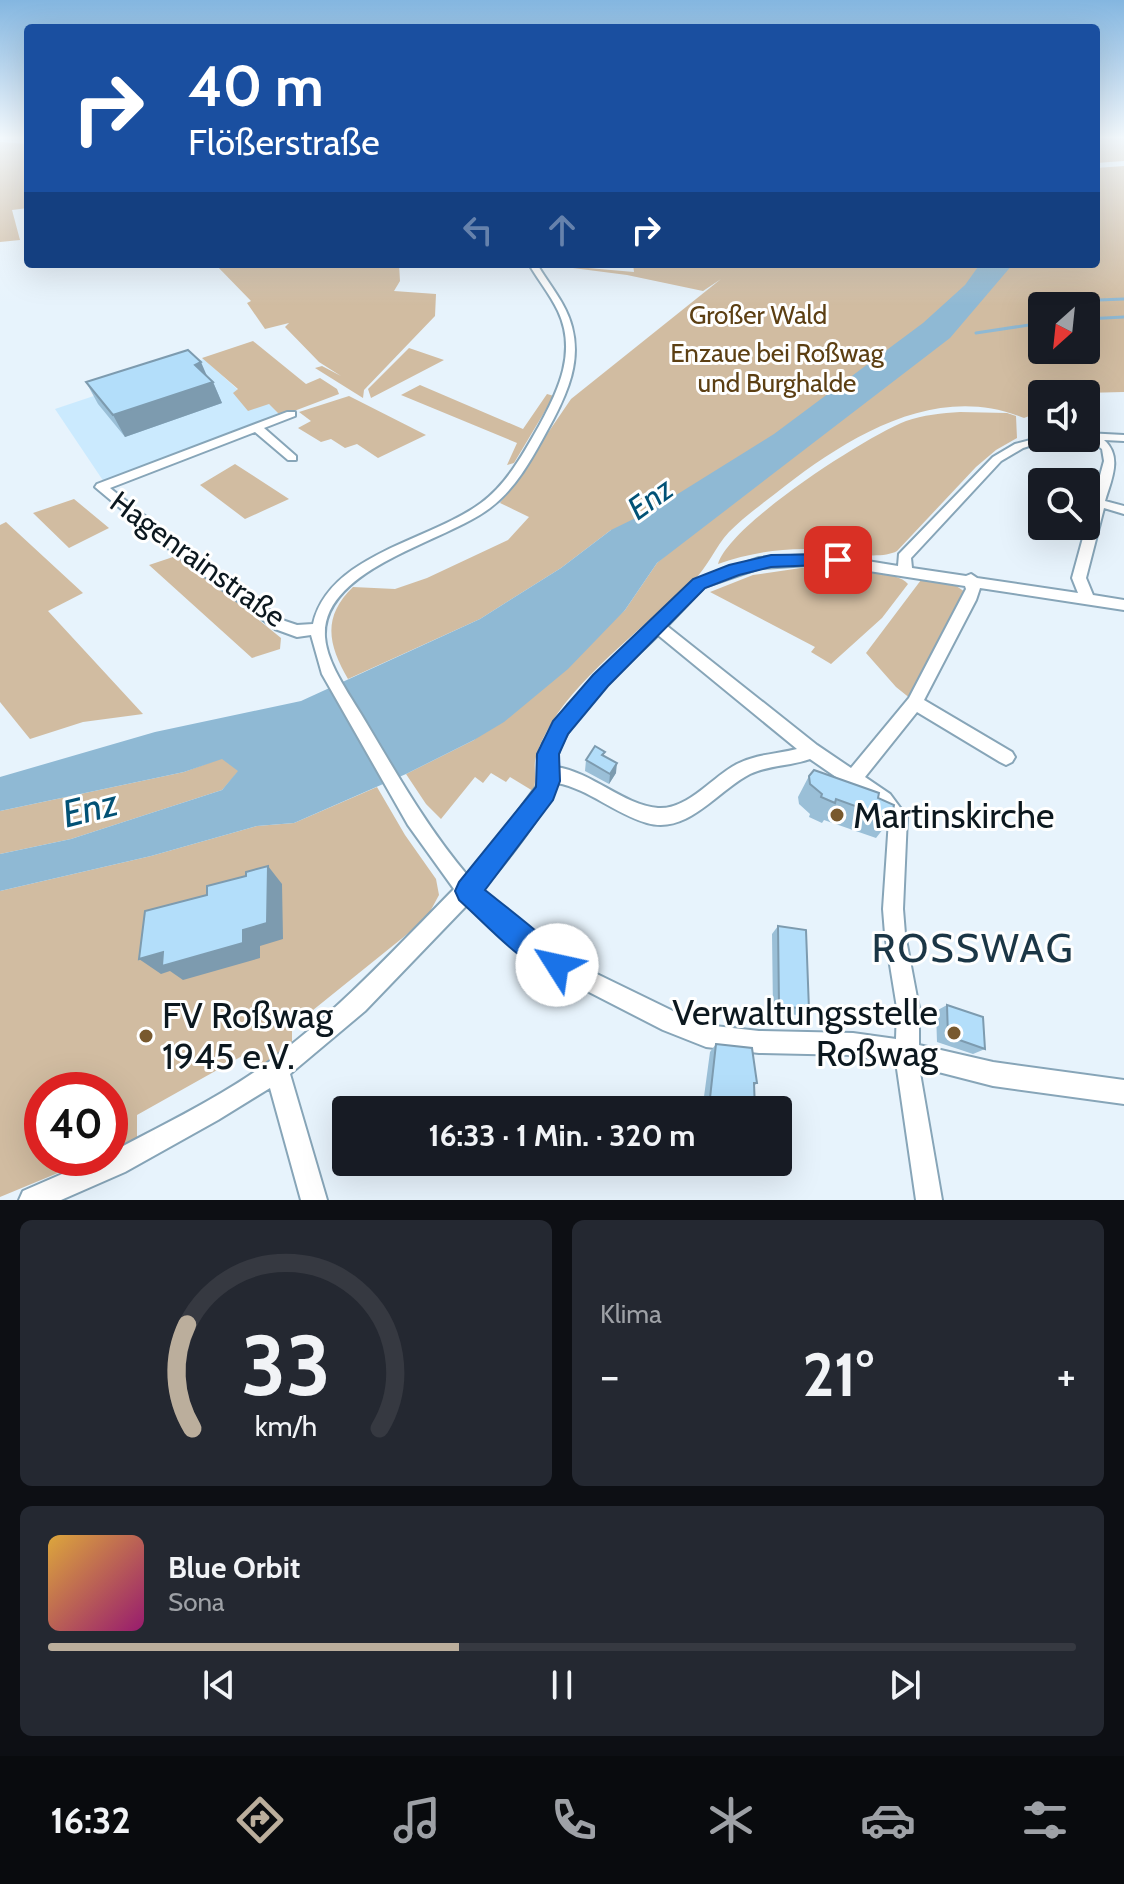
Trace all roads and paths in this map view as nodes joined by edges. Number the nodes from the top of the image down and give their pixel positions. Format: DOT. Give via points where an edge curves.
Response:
graph roads {
  1 [pos="536,268"];
  2 [pos="291,414"];
  3 [pos="256,427"];
  4 [pos="1100,436"];
  5 [pos="1124,438"];
  6 [pos="1100,443"];
  7 [pos="1028,444"];
  8 [pos="292,458"];
  9 [pos="1100,499"];
  10 [pos="1100,503"];
  11 [pos="1124,510"];
  12 [pos="1089,540"];
  13 [pos="905,569"];
  14 [pos="971,579"];
  15 [pos="1087,598"];
  16 [pos="1124,605"];
  17 [pos="657,626"];
  18 [pos="318,629"];
  19 [pos="915,703"];
  20 [pos="811,750"];
  21 [pos="1006,757"];
  22 [pos="548,774"];
  23 [pos="853,778"];
  24 [pos="468,891"];
  25 [pos="908,1053"];
  26 [pos="277,1070"];
  27 [pos="1124,1092"];
  28 [pos="32,1200"];
  29 [pos="314,1200"];
  30 [pos="929,1200"];
  1 -- 18 [label="street, Hagenrainstraße" via="567,322 570,363 561,396 517,471 476,512 345,581 329,601"];
  2 -- 3 [label="street, Hagenrainstraße"];
  3 -- 8 [label="street"];
  3 -- 18 [label="street, Hagenrainstraße" via="101,487 280,625 297,631"];
  4 -- 5 [label="street"];
  6 -- 9 [label="street" via="1110,461"];
  7 -- 13 [label="street" via="997,459 904,557"];
  10 -- 11 [label="street"];
  12 -- 15 [label="street" via="1079,578"];
  13 -- 14 [label="street"];
  13 -- 17 [label="street" via="824,559 759,563 699,584"];
  14 -- 15 [label="street"];
  14 -- 19 [label="street" via="969,600"];
  15 -- 16 [label="street"];
  17 -- 20 [label="street"];
  17 -- 22 [label="street" via="561,728 549,750"];
  18 -- 24 [label="street" via="327,670 398,793"];
  19 -- 21 [label="street"];
  19 -- 23 [label="street"];
  20 -- 22 [label="street" via="754,764 661,817 566,775"];
  20 -- 23 [label="street"];
  22 -- 24 [label="street" via="545,792"];
  23 -- 25 [label="street" via="889,803 900,823 893,909 908,1008"];
  24 -- 25 [label="street" via="557,965 706,1036 853,1044"];
  24 -- 26 [label="street" via="357,1003"];
  25 -- 27 [label="street" via="993,1074"];
  25 -- 30 [label="street"];
  26 -- 28 [label="street" via="167,1136"];
  26 -- 29 [label="street"];
}
